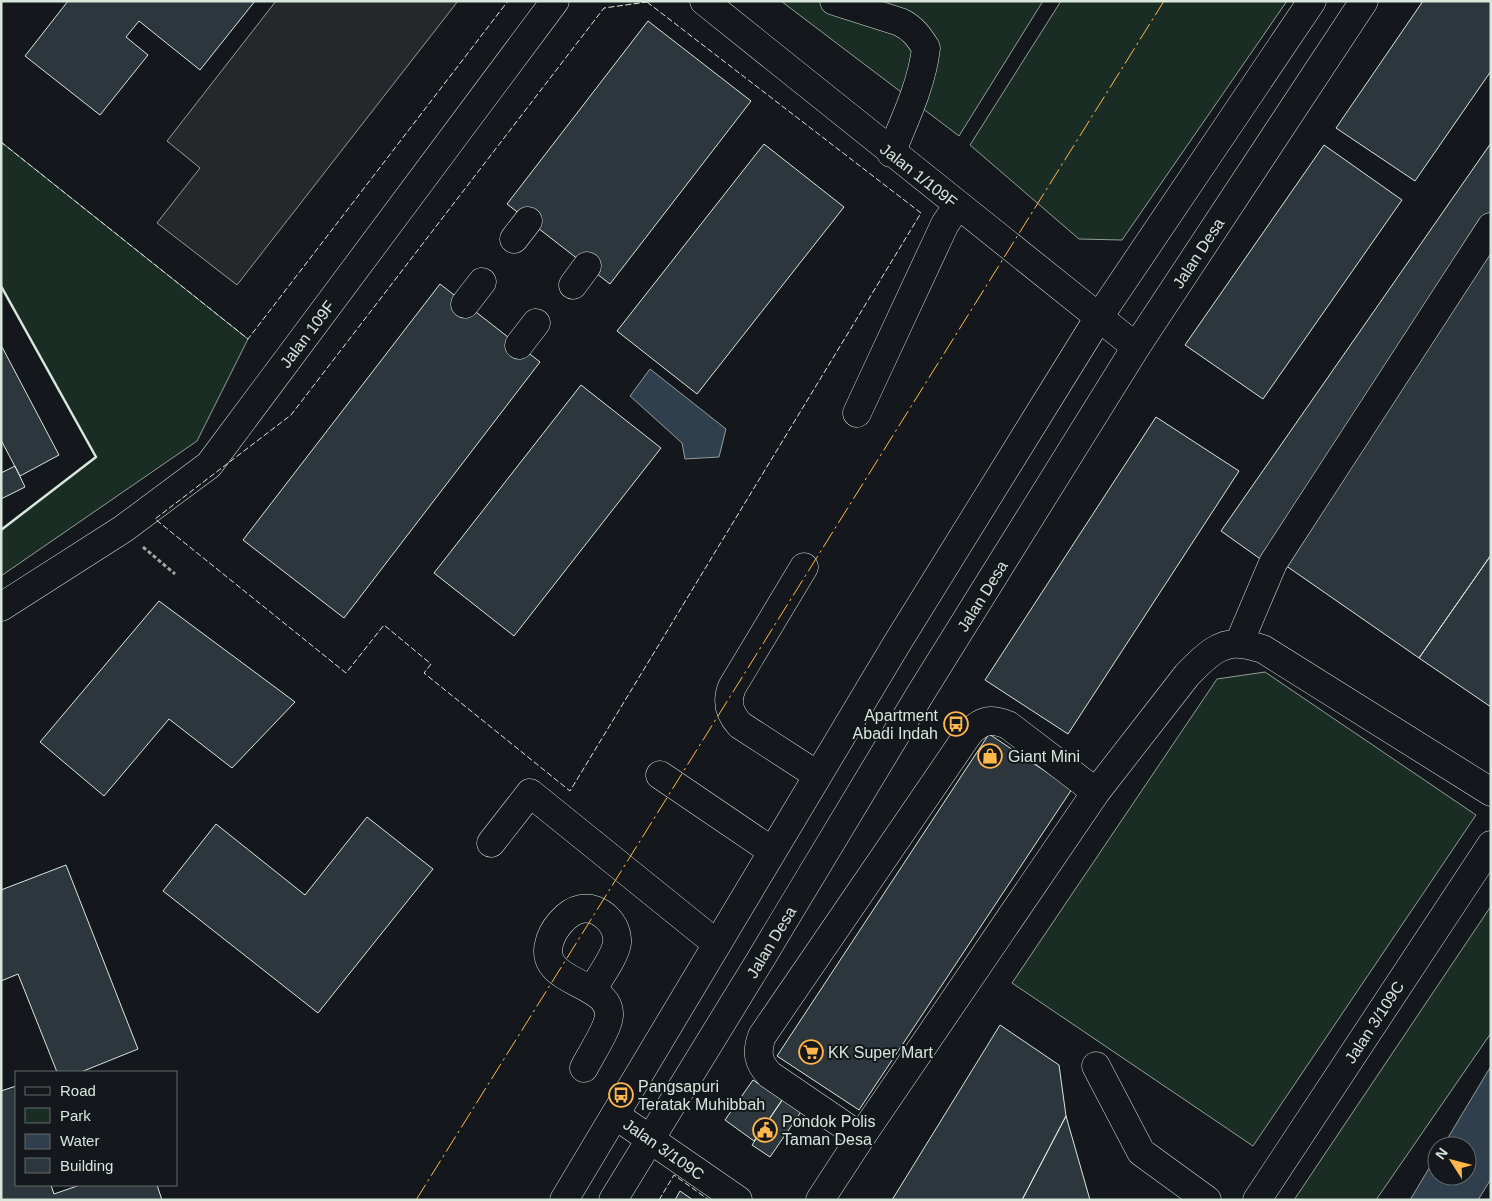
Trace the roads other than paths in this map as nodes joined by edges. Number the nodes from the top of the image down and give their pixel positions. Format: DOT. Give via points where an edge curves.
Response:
graph roads {
  1 [pos="555,1"];
  2 [pos="704,1"];
  3 [pos="834,1"];
  4 [pos="1312,1"];
  5 [pos="1364,1"];
  6 [pos="891,153"];
  7 [pos="958,205"];
  8 [pos="1491,227"];
  9 [pos="482,282"];
  10 [pos="465,304"];
  11 [pos="1099,317"];
  12 [pos="536,324"];
  13 [pos="520,346"];
  14 [pos="1136,347"];
  15 [pos="857,413"];
  16 [pos="804,567"];
  17 [pos="1,607"];
  18 [pos="1239,643"];
  19 [pos="660,775"];
  20 [pos="817,775"];
  21 [pos="1096,792"];
  22 [pos="1491,792"];
  23 [pos="491,843"];
  24 [pos="1491,845"];
  25 [pos="772,850"];
  26 [pos="717,944"];
  27 [pos="592,990"];
  28 [pos="1096,1066"];
  29 [pos="584,1068"];
  30 [pos="615,1116"];
  31 [pos="861,1137"];
  32 [pos="649,1139"];
  33 [pos="564,1200"];
  34 [pos="613,1200"];
  35 [pos="738,1200"];
  36 [pos="820,1200"];
  37 [pos="1207,1200"];
  38 [pos="1257,1200"];
  1 -- 17 [label="main road, Jalan 109F" via="208,465 123,529"];
  2 -- 6 [label="main road, Jalan 1/109F"];
  3 -- 6 [label="main road" via="909,26 926,48 919,82"];
  4 -- 11 [label="main road"];
  5 -- 14 [label="main road, Jalan Desa"];
  6 -- 7 [label="main road, Jalan 1/109F"];
  7 -- 11 [label="main road, Jalan 1/109F"];
  7 -- 15 [label="main road" via="945,224"];
  8 -- 18 [label="main road" via="1273,563"];
  9 -- 10 [label="main road"];
  11 -- 14 [label="main road, Jalan 1/109F"];
  11 -- 20 [label="main road"];
  12 -- 13 [label="main road"];
  14 -- 32 [label="main road, Jalan Desa"];
  16 -- 20 [label="main road" via="728,697 733,717 740,724"];
  18 -- 21 [label="main road" via="1218,648 1204,658"];
  18 -- 22 [label="main road" via="1263,649"];
  19 -- 25 [label="main road"];
  20 -- 25 [label="main road"];
  21 -- 31 [label="main road"];
  21 -- 31 [label="main road" via="1008,725 987,721 977,725 768,1028 758,1046 762,1067"];
  23 -- 26 [label="main road" via="530,793"];
  24 -- 38 [label="main road, Jalan 3/109C"];
  25 -- 26 [label="main road"];
  26 -- 30 [label="main road"];
  27 -- 29 [label="main road" via="602,997 608,1008 609,1020"];
  28 -- 37 [label="main road" via="1141,1152"];
  30 -- 32 [label="main road, Jalan 3/109C"];
  30 -- 33 [label="main road"];
  31 -- 36 [label="main road"];
  32 -- 34 [label="main road, Jalan Desa"];
  32 -- 35 [label="main road, Jalan 3/109C"];
}
